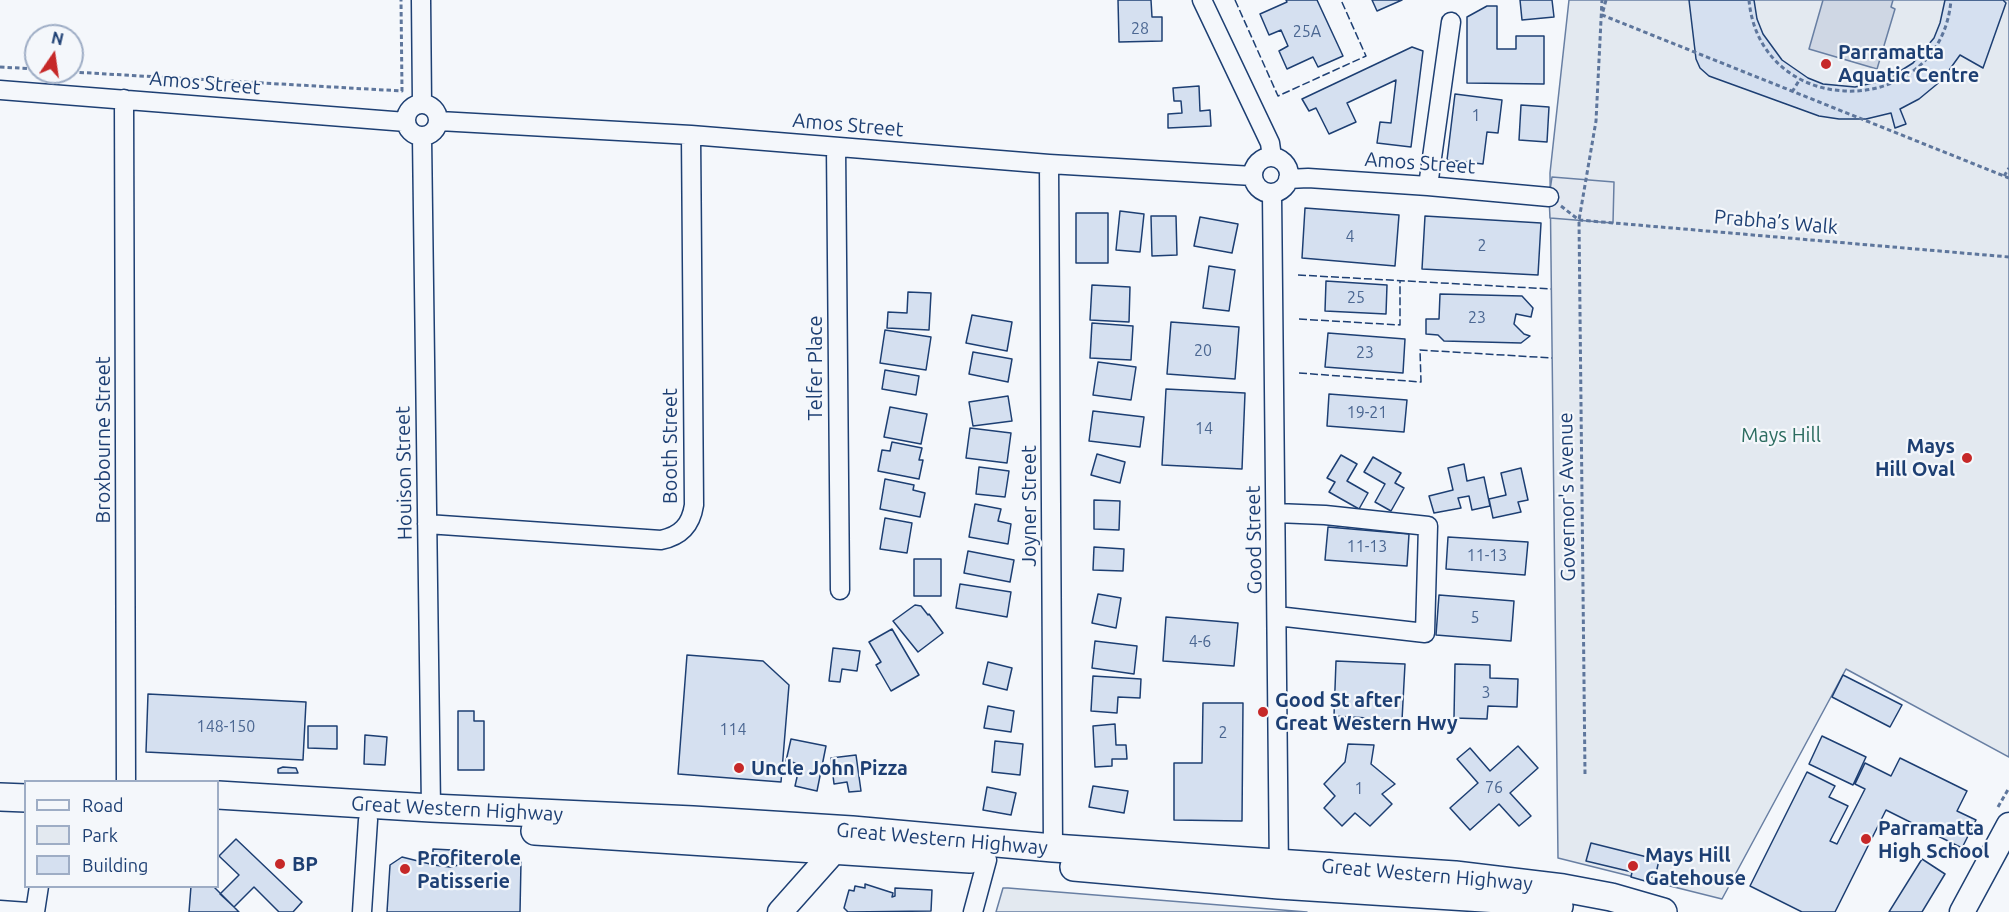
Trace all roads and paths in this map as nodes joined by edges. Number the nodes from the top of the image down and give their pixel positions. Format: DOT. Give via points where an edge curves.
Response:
graph roads {
  1 [pos="401,0"];
  2 [pos="421,0"];
  3 [pos="1202,0"];
  4 [pos="1604,0"];
  5 [pos="1749,0"];
  6 [pos="1951,0"];
  7 [pos="1602,15"];
  8 [pos="1451,22"];
  9 [pos="0,67"];
  10 [pos="24,68"];
  11 [pos="84,73"];
  12 [pos="1800,79"];
  13 [pos="0,90"];
  14 [pos="1792,92"];
  15 [pos="124,99"];
  16 [pos="422,104"];
  17 [pos="439,121"];
  18 [pos="406,122"];
  19 [pos="691,135"];
  20 [pos="422,137"];
  21 [pos="836,147"];
  22 [pos="1272,157"];
  23 [pos="1049,164"];
  24 [pos="2009,168"];
  25 [pos="1253,176"];
  26 [pos="2004,176"];
  27 [pos="2009,178"];
  28 [pos="1288,179"];
  29 [pos="1428,186"];
  30 [pos="1272,194"];
  31 [pos="1548,197"];
  32 [pos="1580,220"];
  33 [pos="2009,257"];
  34 [pos="1275,513"];
  35 [pos="427,524"];
  36 [pos="840,590"];
  37 [pos="1277,616"];
  38 [pos="1585,774"];
  39 [pos="126,780"];
  40 [pos="0,781"];
  41 [pos="24,783"];
  42 [pos="219,795"];
  43 [pos="0,797"];
  44 [pos="24,798"];
  45 [pos="431,808"];
  46 [pos="219,811"];
  47 [pos="368,820"];
  48 [pos="2009,825"];
  49 [pos="843,840"];
  50 [pos="1053,848"];
  51 [pos="987,860"];
  52 [pos="1279,874"];
  53 [pos="39,888"];
  54 [pos="1448,903"];
  55 [pos="0,910"];
  56 [pos="28,912"];
  57 [pos="35,912"];
  58 [pos="362,912"];
  59 [pos="780,912"];
  60 [pos="973,912"];
  61 [pos="1589,912"];
  62 [pos="1663,912"];
  63 [pos="1962,912"];
  1 -- 11 [label="path" via="402,91"];
  2 -- 16 [label="street"];
  3 -- 22 [label="street" via="1270,143"];
  4 -- 7 [label="path, Governor's Avenue"];
  5 -- 12 [label="path" via="1761,40 1782,67"];
  6 -- 12 [label="path" via="1947,20 1932,51 1908,75 1893,83 1877,89 1843,92 1826,90"];
  7 -- 14 [label="path"];
  7 -- 32 [label="path, Governor's Avenue" via="1596,121"];
  8 -- 29 [label="street"];
  9 -- 10 [label="path"];
  12 -- 14 [label="path"];
  13 -- 15 [label="street, Amos Street"];
  14 -- 26 [label="path"];
  15 -- 18 [label="street, Amos Street"];
  15 -- 39 [label="street, Broxbourne Street"];
  16 -- 17 [label="street" via="436,111"];
  16 -- 18 [label="street" via="411,107"];
  17 -- 19 [label="street, Amos Street"];
  17 -- 20 [label="street" via="435,130"];
  18 -- 20 [label="street" via="410,131"];
  19 -- 21 [label="street, Amos Street"];
  19 -- 35 [label="street, Booth Street" via="694,505 688,525 661,540"];
  20 -- 35 [label="street, Houison Street"];
  21 -- 23 [label="street, Amos Street"];
  21 -- 36 [label="street, Telfer Place"];
  22 -- 25 [label="street" via="1258,162"];
  22 -- 28 [label="street" via="1284,163"];
  23 -- 25 [label="street, Amos Street"];
  23 -- 50 [label="street, Joyner Street"];
  24 -- 26 [label="path"];
  25 -- 30 [label="street" via="1259,188"];
  26 -- 27 [label="path"];
  28 -- 29 [label="street, Amos Street"];
  28 -- 30 [label="street" via="1284,188"];
  29 -- 31 [label="street, Amos Street"];
  30 -- 34 [label="street, Good Street"];
  31 -- 32 [label="path"];
  32 -- 33 [label="path, Prabha’s Walk"];
  32 -- 38 [label="path, Governor's Avenue"];
  34 -- 37 [label="street, Good Street"];
  34 -- 37 [label="street" via="1428,526 1425,633"];
  35 -- 45 [label="street, Houison Street"];
  37 -- 52 [label="street, Good Street"];
  40 -- 41 [label="highway"];
  42 -- 45 [label="highway, Great Western Highway"];
  43 -- 44 [label="highway"];
  45 -- 49 [label="highway, Great Western Highway" via="693,820"];
  46 -- 47 [label="highway, Great Western Highway"];
  47 -- 49 [label="highway, Great Western Highway"];
  47 -- 58 [label="street"];
  48 -- 63 [label="main road"];
  49 -- 50 [label="highway, Great Western Highway"];
  49 -- 51 [label="highway, Great Western Highway"];
  49 -- 59 [label="main road"];
  50 -- 52 [label="highway, Great Western Highway"];
  51 -- 52 [label="highway, Great Western Highway"];
  51 -- 60 [label="street"];
  52 -- 54 [label="highway, Great Western Highway"];
  52 -- 62 [label="highway, Great Western Highway" via="1378,868 1510,880"];
  53 -- 57 [label="street"];
  54 -- 61 [label="highway, Great Western Highway" via="1551,905"];
  55 -- 56 [label="street"];
}
